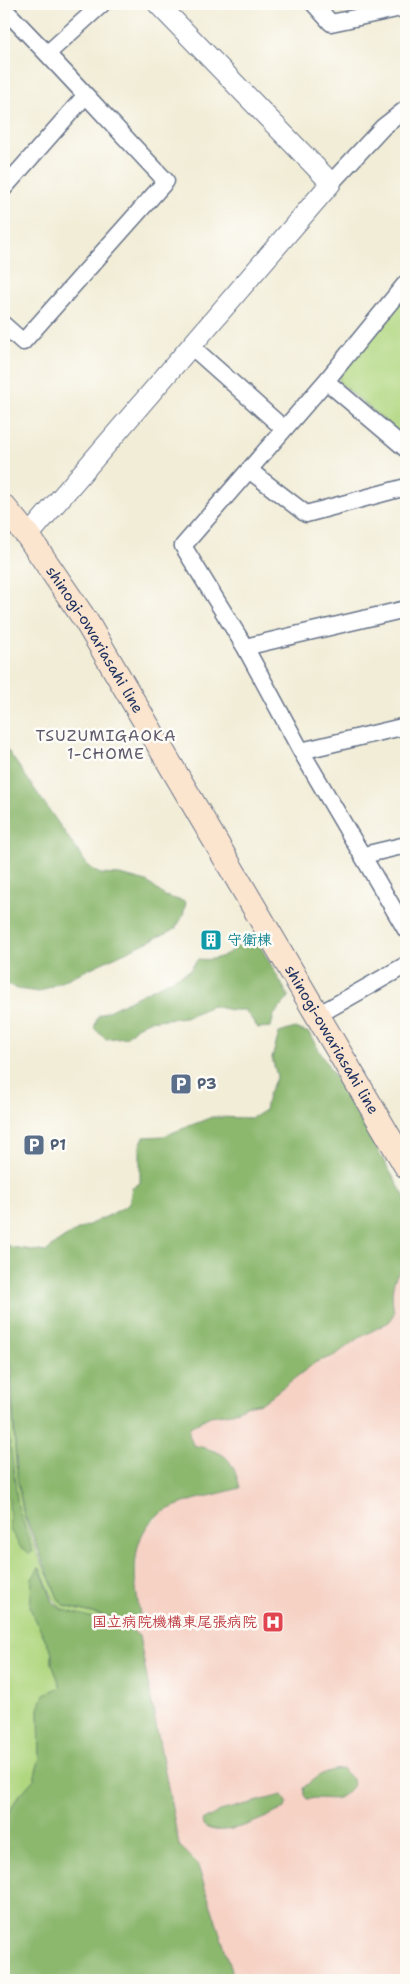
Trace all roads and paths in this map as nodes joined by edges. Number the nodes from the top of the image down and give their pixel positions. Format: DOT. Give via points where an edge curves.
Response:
graph roads {
  1 [pos="102,4"];
  2 [pos="158,4"];
  3 [pos="314,4"];
  4 [pos="406,7"];
  5 [pos="5,14"];
  6 [pos="48,53"];
  7 [pos="85,96"];
  8 [pos="406,109"];
  9 [pos="331,183"];
  10 [pos="4,188"];
  11 [pos="406,283"];
  12 [pos="4,325"];
  13 [pos="191,346"];
  14 [pos="326,381"];
  15 [pos="283,428"];
  16 [pos="406,449"];
  17 [pos="249,470"];
  18 [pos="406,487"];
  19 [pos="4,507"];
  20 [pos="28,536"];
  21 [pos="406,609"];
  22 [pos="245,647"];
  23 [pos="406,726"];
  24 [pos="301,751"];
  25 [pos="406,845"];
  26 [pos="364,855"];
  27 [pos="406,930"];
  28 [pos="406,965"];
  29 [pos="318,1015"];
  30 [pos="406,1166"];
  1 -- 6 [label="street"];
  2 -- 9 [label="street"];
  3 -- 4 [label="street" via="330,23"];
  5 -- 6 [label="street"];
  6 -- 7 [label="street"];
  7 -- 10 [label="street"];
  7 -- 12 [label="street" via="166,181 23,342"];
  8 -- 9 [label="street" via="383,127"];
  9 -- 13 [label="street"];
  11 -- 14 [label="street"];
  13 -- 15 [label="street"];
  13 -- 20 [label="street"];
  14 -- 15 [label="street"];
  14 -- 16 [label="street"];
  15 -- 17 [label="street"];
  17 -- 18 [label="street" via="306,514"];
  17 -- 22 [label="street" via="182,546"];
  19 -- 20 [label="main road, shinogi-owariasahi line"];
  20 -- 29 [label="main road, shinogi-owariasahi line" via="86,622"];
  21 -- 22 [label="street"];
  22 -- 24 [label="street"];
  23 -- 24 [label="street"];
  24 -- 26 [label="street"];
  25 -- 26 [label="street"];
  26 -- 27 [label="street"];
  28 -- 29 [label="street"];
  29 -- 30 [label="main road, shinogi-owariasahi line"];
}
